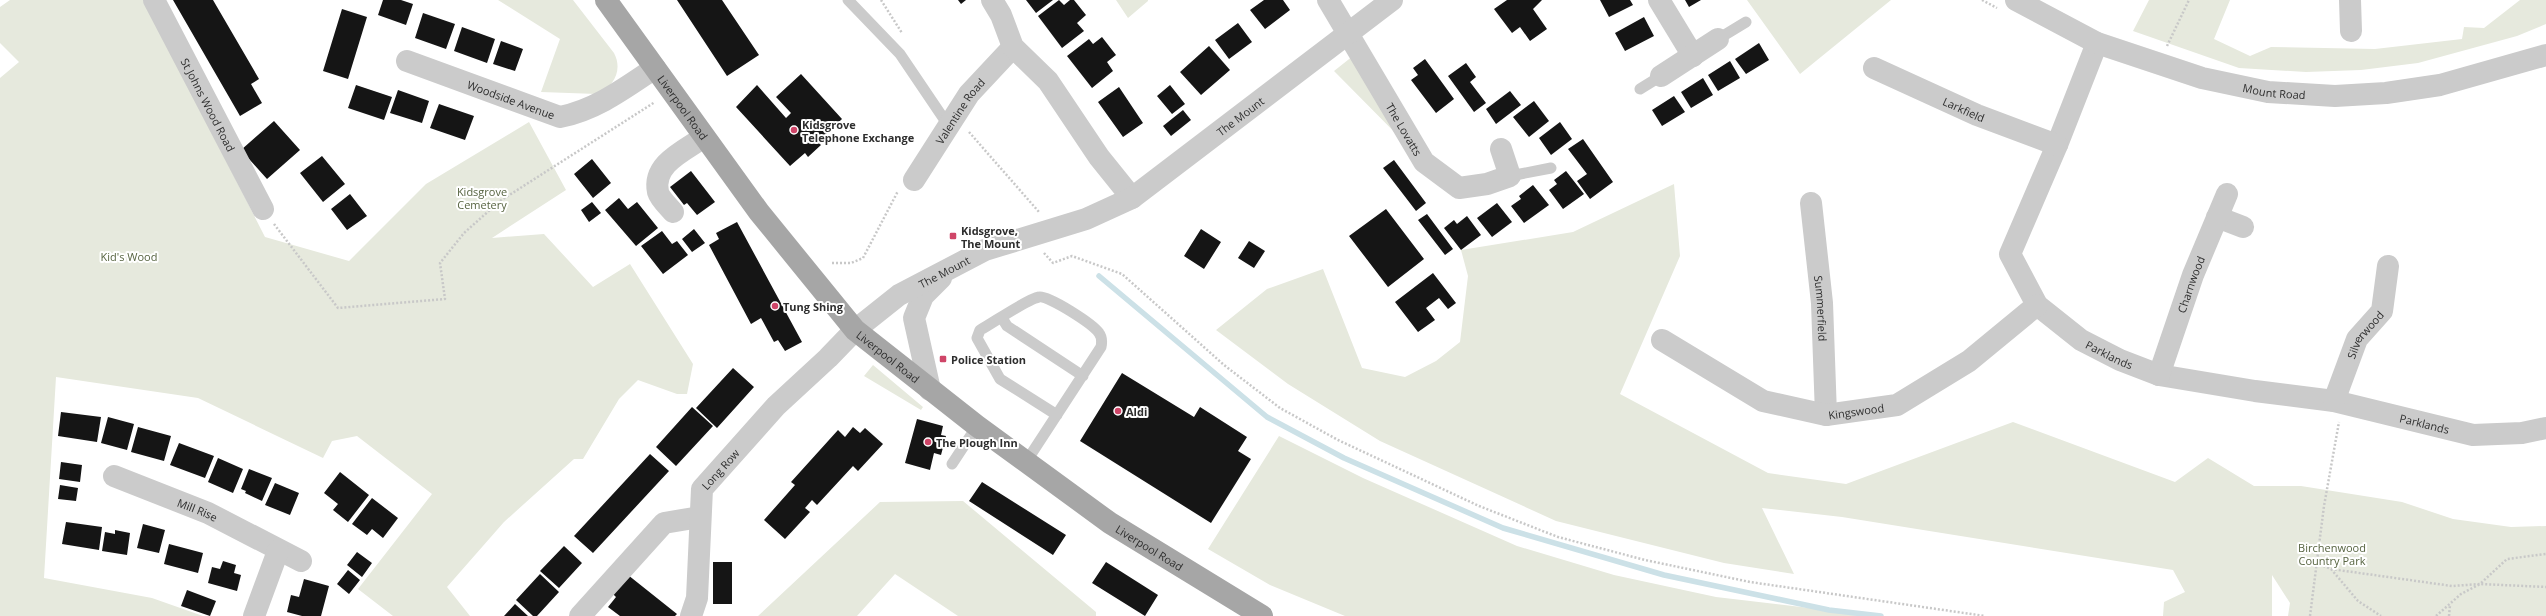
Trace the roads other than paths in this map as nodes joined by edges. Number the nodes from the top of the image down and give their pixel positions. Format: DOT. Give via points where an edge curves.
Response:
graph roads {
  1 [pos="154,0"];
  2 [pos="606,0"];
  3 [pos="848,0"];
  4 [pos="992,0"];
  5 [pos="1328,0"];
  6 [pos="1392,0"];
  7 [pos="1659,0"];
  8 [pos="2016,0"];
  9 [pos="2350,0"];
  10 [pos="1746,22"];
  11 [pos="2351,31"];
  12 [pos="1348,35"];
  13 [pos="1718,39"];
  14 [pos="2097,43"];
  15 [pos="1013,47"];
  16 [pos="2546,55"];
  17 [pos="1693,56"];
  18 [pos="407,60"];
  19 [pos="655,68"];
  20 [pos="1874,68"];
  21 [pos="1661,76"];
  22 [pos="1640,89"];
  23 [pos="948,125"];
  24 [pos="704,137"];
  25 [pos="2057,145"];
  26 [pos="1501,149"];
  27 [pos="1551,168"];
  28 [pos="1510,176"];
  29 [pos="914,180"];
  30 [pos="2227,194"];
  31 [pos="1132,198"];
  32 [pos="1810,203"];
  33 [pos="263,209"];
  34 [pos="673,212"];
  35 [pos="2217,217"];
  36 [pos="2243,227"];
  37 [pos="953,266"];
  38 [pos="2388,266"];
  39 [pos="2038,305"];
  40 [pos="1002,318"];
  41 [pos="855,330"];
  42 [pos="1662,340"];
  43 [pos="1083,376"];
  44 [pos="2159,376"];
  45 [pos="930,390"];
  46 [pos="2338,402"];
  47 [pos="1057,415"];
  48 [pos="1826,415"];
  49 [pos="978,426"];
  50 [pos="2546,428"];
  51 [pos="1026,462"];
  52 [pos="952,464"];
  53 [pos="114,476"];
  54 [pos="700,517"];
  55 [pos="278,551"];
  56 [pos="301,561"];
  57 [pos="254,616"];
  58 [pos="580,616"];
  59 [pos="691,616"];
  60 [pos="1262,616"];
  1 -- 33 [label="street, St Johns Wood Road"];
  2 -- 19 [label="main road, Liverpool Road"];
  3 -- 23 [label="lane" via="900,54"];
  4 -- 15 [label="street" via="1001,15"];
  5 -- 12 [label="street, The Lovatts"];
  6 -- 12 [label="street"];
  7 -- 17 [label="street"];
  8 -- 14 [label="street, Mount Road"];
  9 -- 11 [label="street"];
  10 -- 13 [label="lane"];
  12 -- 28 [label="street, The Lovatts" via="1424,162 1459,188 1487,184"];
  12 -- 31 [label="street, The Mount"];
  13 -- 17 [label="street"];
  14 -- 16 [label="street, Mount Road" via="2202,78 2268,92 2335,96 2386,93 2440,85"];
  14 -- 25 [label="street, Parklands"];
  15 -- 23 [label="street, Valentine Road" via="969,94"];
  15 -- 31 [label="street" via="1048,81 1099,157"];
  17 -- 21 [label="street"];
  18 -- 19 [label="street, Woodside Avenue" via="560,117 577,113 608,99"];
  19 -- 24 [label="main road, Liverpool Road"];
  20 -- 25 [label="street, Larkfield" via="1977,115"];
  21 -- 22 [label="lane"];
  23 -- 29 [label="street, Valentine Road"];
  24 -- 34 [label="street" via="664,164 658,176 658,194"];
  24 -- 41 [label="main road, Liverpool Road" via="760,212"];
  25 -- 39 [label="street, Parklands" via="2010,254"];
  26 -- 28 [label="street"];
  27 -- 28 [label="lane"];
  30 -- 35 [label="street, Charnwood"];
  31 -- 37 [label="street, The Mount" via="1086,219 984,250"];
  32 -- 48 [label="street, Summerfield" via="1822,303"];
  35 -- 36 [label="street"];
  35 -- 44 [label="street, Charnwood" via="2193,275"];
  37 -- 41 [label="street, The Mount" via="899,294"];
  37 -- 45 [label="street" via="923,296 914,318"];
  38 -- 46 [label="street, Silverwood" via="2382,311 2358,339"];
  39 -- 44 [label="street, Parklands" via="2081,340"];
  39 -- 48 [label="street, Kingswood" via="1969,361 1896,405"];
  40 -- 43 [label="lane" via="1007,326"];
  40 -- 43 [label="lane" via="1044,296 1100,333 1101,347"];
  40 -- 47 [label="lane" via="980,330 976,338 998,376"];
  41 -- 45 [label="main road, Liverpool Road"];
  41 -- 54 [label="street, Long Row" via="776,406 702,489"];
  42 -- 48 [label="street, Kingswood" via="1763,401"];
  43 -- 47 [label="lane"];
  44 -- 46 [label="street, Parklands" via="2255,392"];
  45 -- 49 [label="main road, Liverpool Road"];
  46 -- 50 [label="street, Parklands" via="2473,435 2522,433"];
  47 -- 51 [label="lane"];
  49 -- 51 [label="main road, Liverpool Road"];
  49 -- 52 [label="lane"];
  51 -- 60 [label="main road, Liverpool Road" via="1110,523"];
  53 -- 55 [label="street, Mill Rise" via="208,513"];
  54 -- 58 [label="street" via="664,523"];
  54 -- 59 [label="street, Long Row" via="697,598"];
  55 -- 56 [label="street, Mill Rise"];
  55 -- 57 [label="street"];
}
